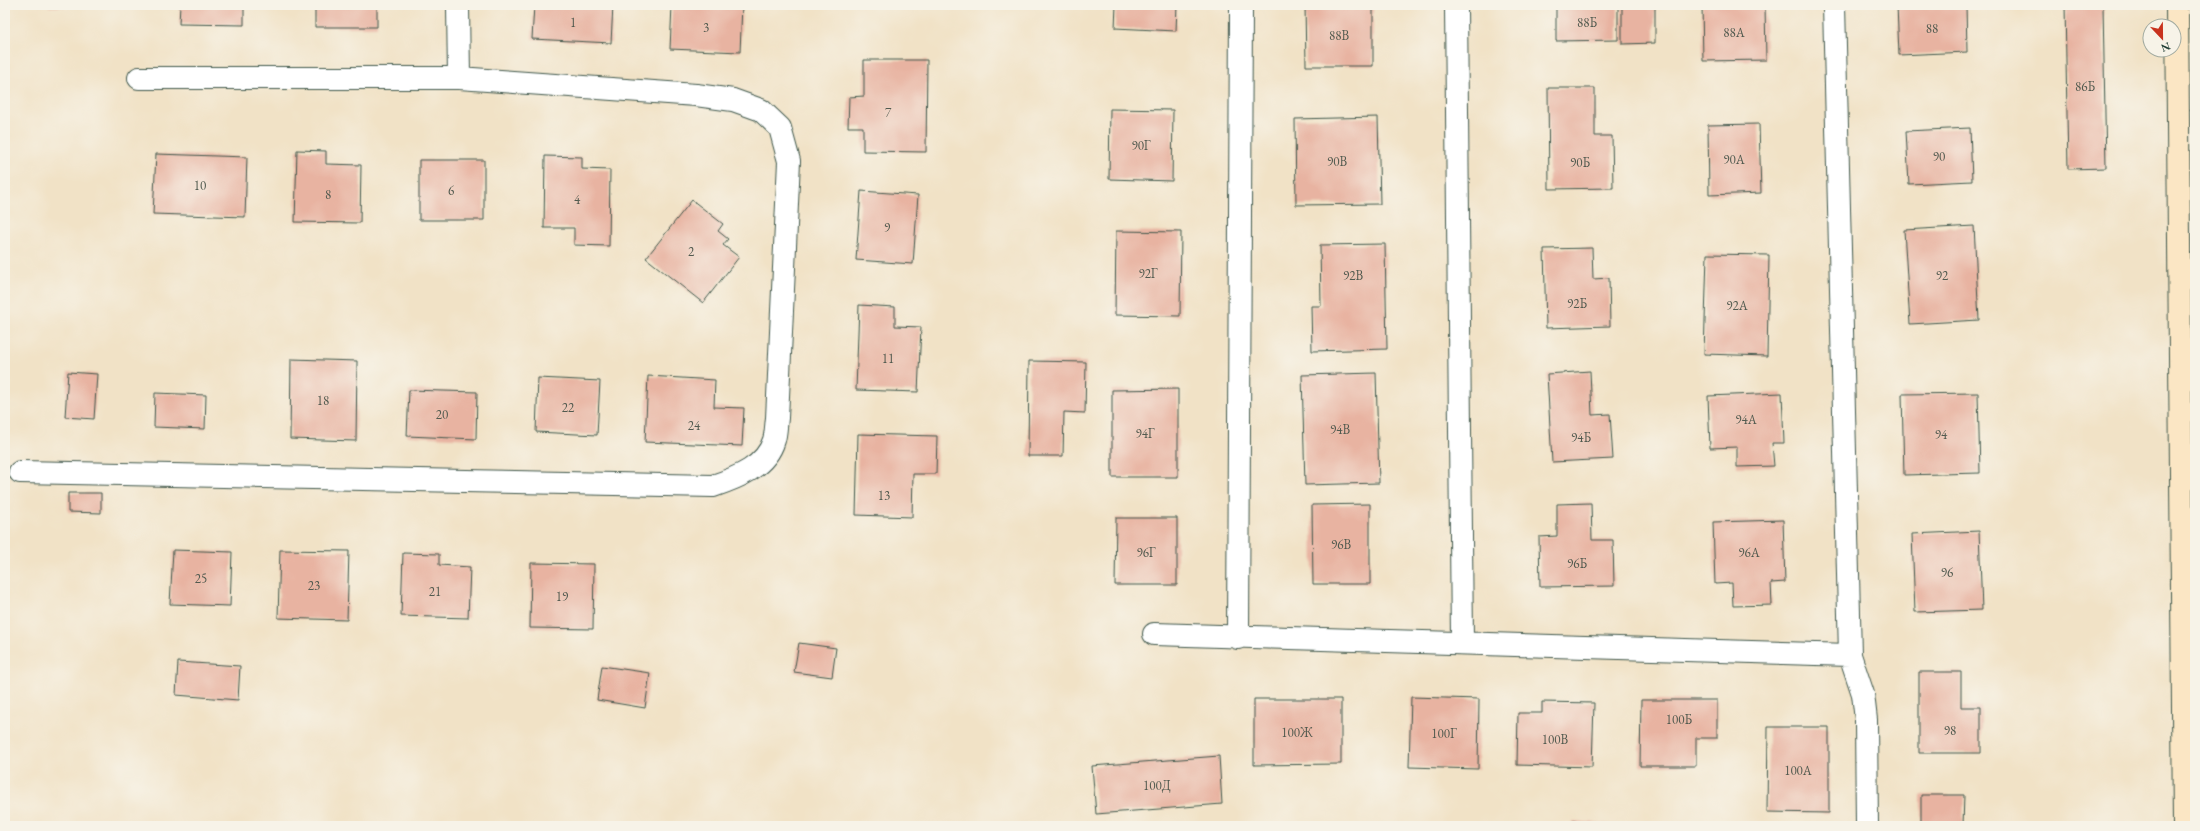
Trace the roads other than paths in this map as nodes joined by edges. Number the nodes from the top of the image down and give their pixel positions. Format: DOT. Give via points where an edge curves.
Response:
graph roads {
  1 [pos="458,5"];
  2 [pos="1241,5"];
  3 [pos="1456,5"];
  4 [pos="1834,5"];
  5 [pos="2177,5"];
  6 [pos="139,78"];
  7 [pos="459,78"];
  8 [pos="20,472"];
  9 [pos="1154,634"];
  10 [pos="1238,638"];
  11 [pos="1462,642"];
  12 [pos="1850,655"];
  13 [pos="1867,826"];
  14 [pos="2184,826"];
  1 -- 7 [label="street"];
  2 -- 10 [label="street"];
  3 -- 11 [label="street"];
  4 -- 12 [label="street"];
  5 -- 14 [label="main road"];
  6 -- 7 [label="street"];
  7 -- 8 [label="street" via="696,95 733,100 761,110 780,128 789,161 777,418 774,441 765,456 744,475 714,486"];
  9 -- 10 [label="street"];
  10 -- 11 [label="street"];
  11 -- 12 [label="street"];
  12 -- 13 [label="street" via="1863,694 1866,720"];
}
